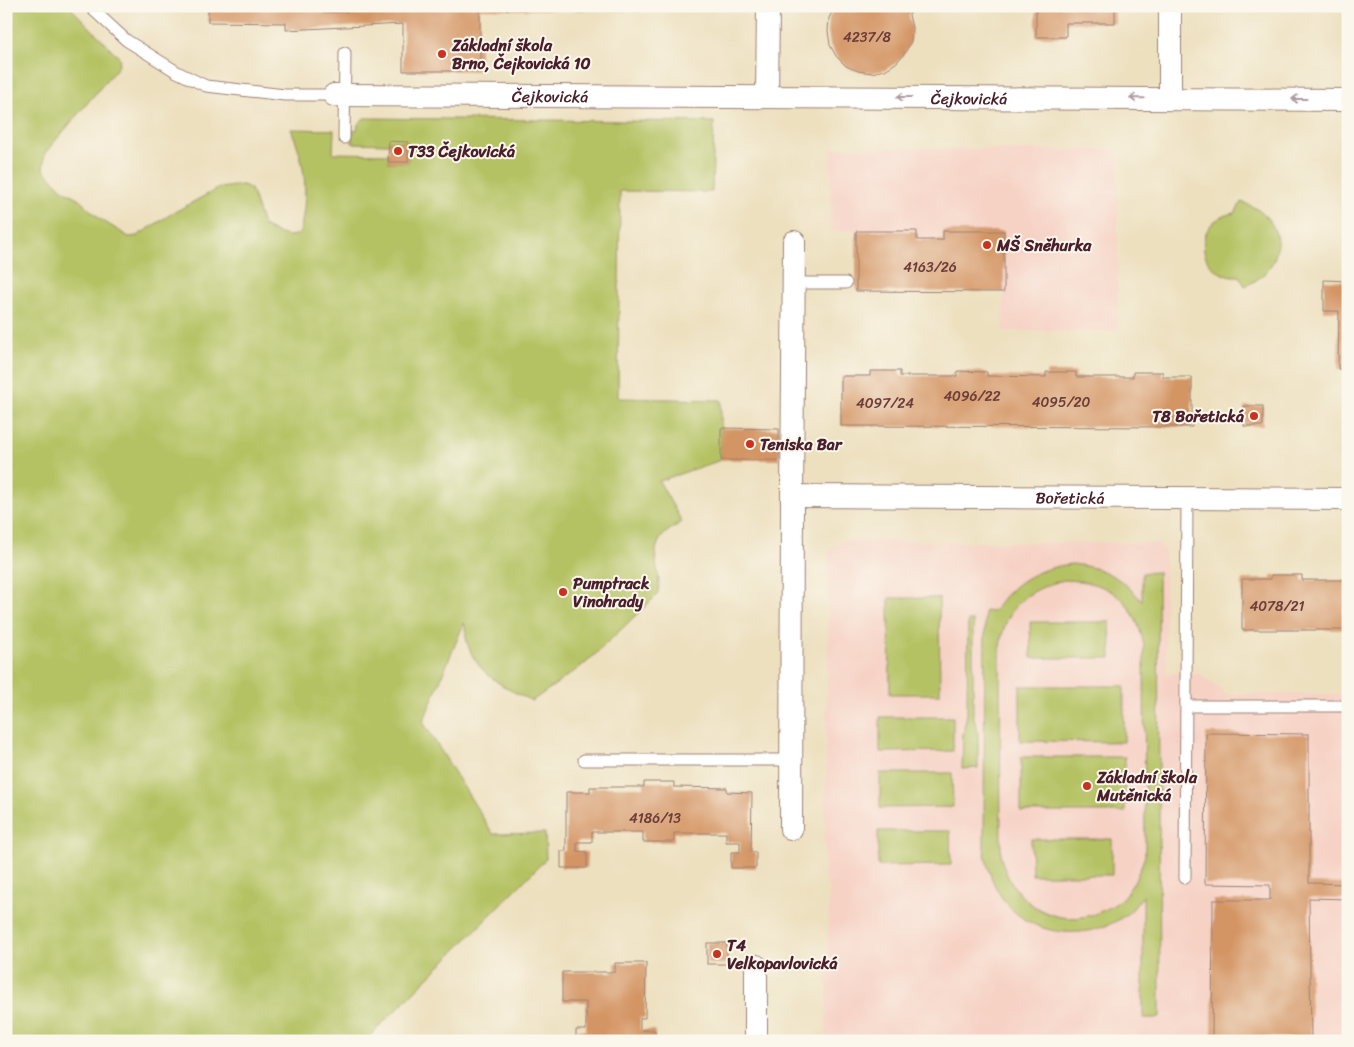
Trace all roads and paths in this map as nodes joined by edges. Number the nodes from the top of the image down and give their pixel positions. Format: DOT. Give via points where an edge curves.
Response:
graph roads {
  1 [pos="89,6"];
  2 [pos="768,6"];
  3 [pos="1170,6"];
  4 [pos="345,53"];
  5 [pos="339,95"];
  6 [pos="767,97"];
  7 [pos="1170,99"];
  8 [pos="1348,100"];
  9 [pos="344,138"];
  10 [pos="794,242"];
  11 [pos="794,283"];
  12 [pos="846,283"];
  13 [pos="792,496"];
  14 [pos="1187,498"];
  15 [pos="1348,499"];
  16 [pos="1186,706"];
  17 [pos="1348,706"];
  18 [pos="584,760"];
  19 [pos="791,760"];
  20 [pos="791,829"];
  21 [pos="1185,878"];
  22 [pos="756,966"];
  23 [pos="756,1041"];
  1 -- 5 [label="lane" via="126,40 206,86 286,95"];
  2 -- 6 [label="street"];
  3 -- 7 [label="street"];
  4 -- 5 [label="lane"];
  5 -- 6 [label="street, Čejkovická"];
  5 -- 9 [label="lane"];
  7 -- 6 [label="street, Čejkovická, one-way"];
  8 -- 7 [label="street, Čejkovická, one-way"];
  10 -- 11 [label="street"];
  11 -- 12 [label="lane"];
  11 -- 13 [label="street"];
  13 -- 14 [label="street, Bořetická"];
  13 -- 19 [label="street"];
  14 -- 15 [label="street, Bořetická"];
  14 -- 16 [label="lane"];
  16 -- 17 [label="lane"];
  16 -- 21 [label="lane"];
  18 -- 19 [label="lane"];
  19 -- 20 [label="street"];
  22 -- 23 [label="street"];
}
